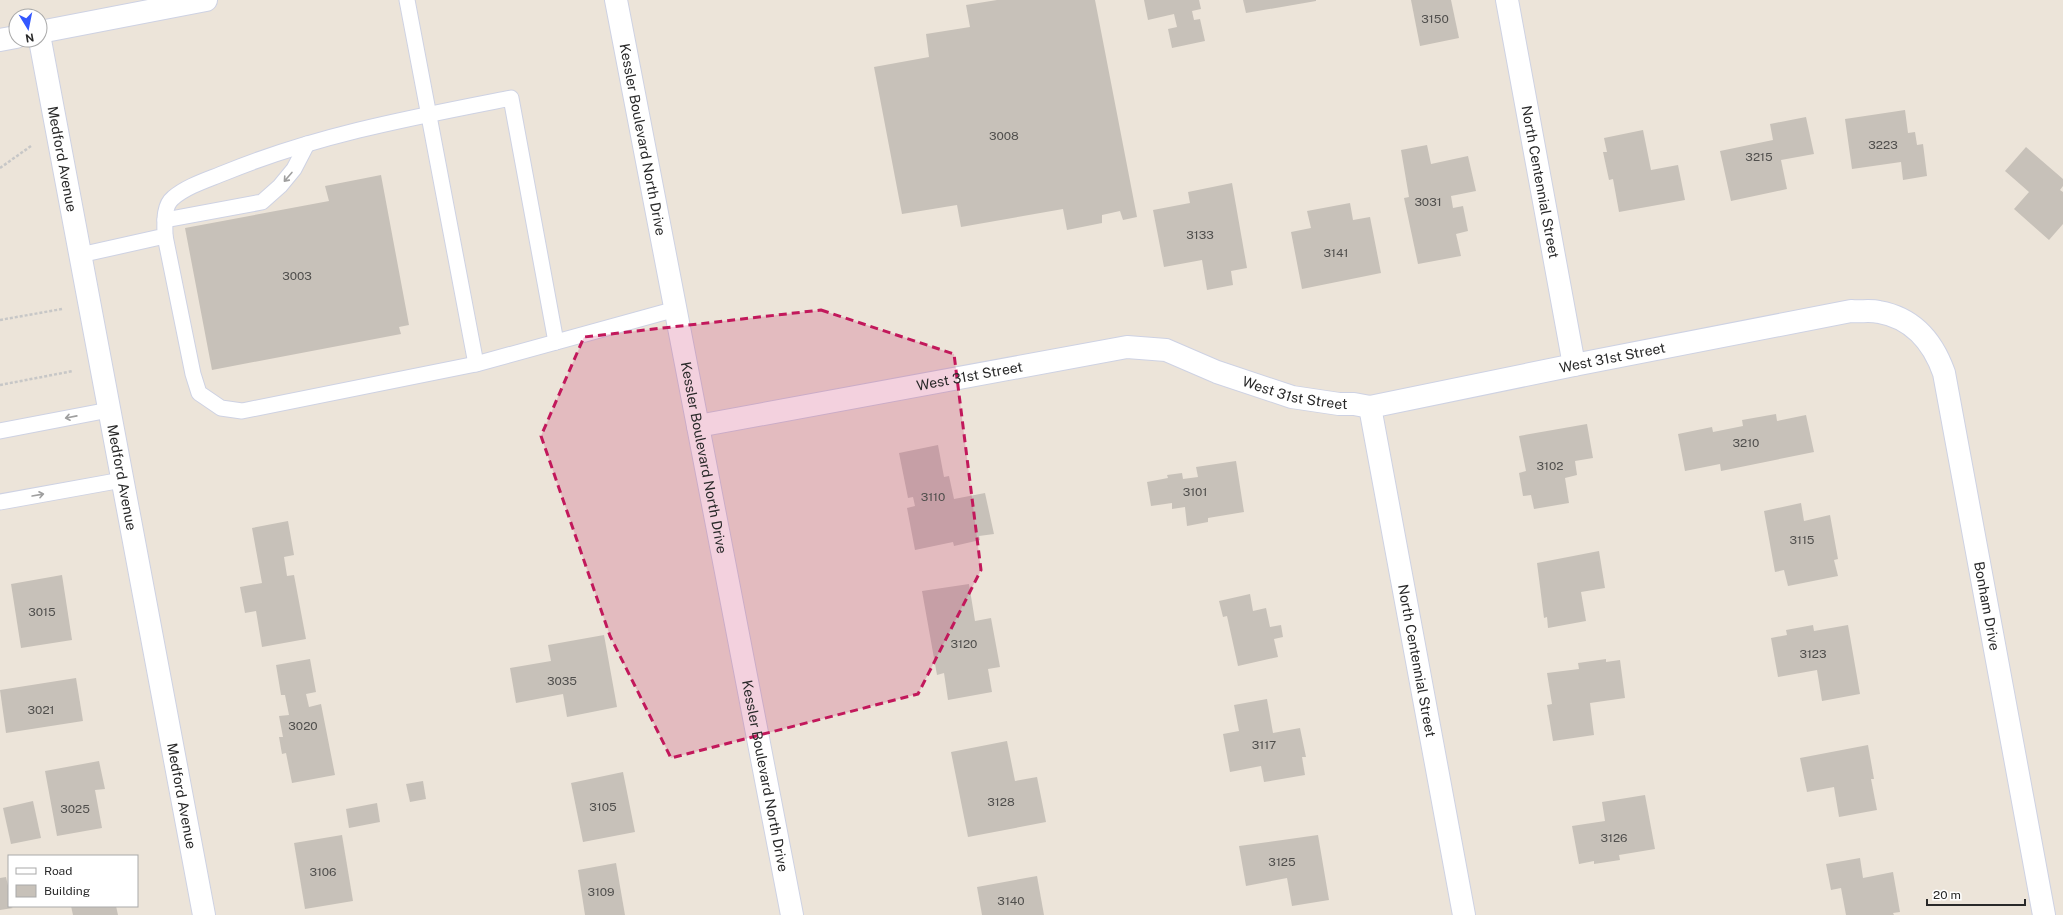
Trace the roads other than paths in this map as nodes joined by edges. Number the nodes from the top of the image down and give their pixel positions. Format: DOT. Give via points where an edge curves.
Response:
graph roads {
  1 [pos="206,0"];
  2 [pos="407,0"];
  3 [pos="616,0"];
  4 [pos="1507,0"];
  5 [pos="48,30"];
  6 [pos="41,48"];
  7 [pos="428,115"];
  8 [pos="307,144"];
  9 [pos="165,220"];
  10 [pos="165,236"];
  11 [pos="80,255"];
  12 [pos="676,309"];
  13 [pos="1895,316"];
  14 [pos="556,342"];
  15 [pos="476,364"];
  16 [pos="1574,365"];
  17 [pos="1370,407"];
  18 [pos="109,410"];
  19 [pos="698,426"];
  20 [pos="0,431"];
  21 [pos="122,480"];
  22 [pos="0,502"];
  23 [pos="204,915"];
  24 [pos="792,915"];
  25 [pos="1464,915"];
  26 [pos="2044,915"];
  1 -- 5 [label="street"];
  2 -- 7 [label="lane"];
  3 -- 12 [label="street, Kessler Boulevard North Drive"];
  4 -- 16 [label="street, North Centennial Street"];
  6 -- 11 [label="street, Medford Avenue"];
  7 -- 8 [label="lane"];
  7 -- 14 [label="lane" via="511,98"];
  7 -- 15 [label="lane"];
  8 -- 9 [label="lane" via="255,160 192,186 172,199"];
  8 -- 9 [label="lane, one-way" via="294,169 262,202"];
  9 -- 10 [label="lane"];
  10 -- 11 [label="lane"];
  10 -- 15 [label="lane" via="199,393 221,408 242,411"];
  11 -- 18 [label="street, Medford Avenue"];
  12 -- 14 [label="lane"];
  12 -- 19 [label="street, Kessler Boulevard North Drive"];
  13 -- 16 [label="street, West 31st Street" via="1878,312 1852,311"];
  13 -- 26 [label="street, Bonham Drive" via="1930,343 1944,373"];
  14 -- 15 [label="lane"];
  16 -- 17 [label="street, West 31st Street"];
  17 -- 19 [label="street, West 31st Street" via="1292,397 1217,372 1166,350 1127,347"];
  17 -- 25 [label="street, North Centennial Street"];
  18 -- 20 [label="lane, one-way"];
  18 -- 21 [label="street, Medford Avenue"];
  19 -- 24 [label="street, Kessler Boulevard North Drive"];
  22 -- 21 [label="lane, one-way"];
  21 -- 23 [label="street, Medford Avenue"];
}
